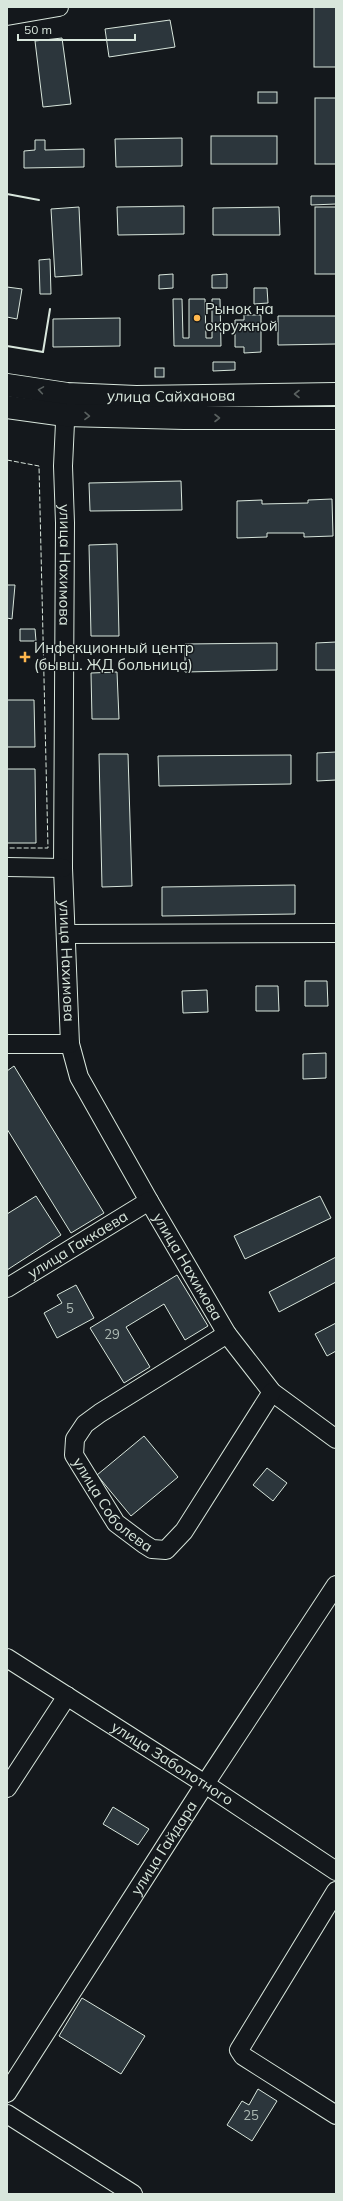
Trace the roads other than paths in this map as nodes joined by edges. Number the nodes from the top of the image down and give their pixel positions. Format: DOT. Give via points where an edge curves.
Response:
graph roads {
  1 [pos="59,7"];
  2 [pos="7,16"];
  3 [pos="7,385"];
  4 [pos="67,394"];
  5 [pos="336,394"];
  6 [pos="7,407"];
  7 [pos="65,415"];
  8 [pos="336,418"];
  9 [pos="7,867"];
  10 [pos="64,868"];
  11 [pos="336,933"];
  12 [pos="67,934"];
  13 [pos="7,1044"];
  14 [pos="70,1044"];
  15 [pos="149,1201"];
  16 [pos="7,1288"];
  17 [pos="227,1334"];
  18 [pos="272,1392"];
  19 [pos="336,1440"];
  20 [pos="336,1584"];
  21 [pos="7,1658"];
  22 [pos="67,1696"];
  23 [pos="205,1784"];
  24 [pos="7,1788"];
  25 [pos="336,1871"];
  26 [pos="336,1891"];
  27 [pos="7,2093"];
  28 [pos="7,2114"];
  29 [pos="336,2115"];
  30 [pos="133,2194"];
  1 -- 2 [label="street"];
  4 -- 3 [label="main road, улица Сайханова, one-way"];
  5 -- 4 [label="main road, улица Сайханова, one-way" via="136,397"];
  4 -- 7 [label="street, улица Нахимова"];
  6 -- 7 [label="main road"];
  7 -- 8 [label="main road, one-way"];
  7 -- 10 [label="street, улица Нахимова" via="62,466 65,523"];
  9 -- 10 [label="street"];
  10 -- 12 [label="street, улица Нахимова"];
  11 -- 12 [label="street"];
  12 -- 14 [label="street, улица Нахимова"];
  13 -- 14 [label="street"];
  14 -- 15 [label="street, улица Нахимова" via="79,1076"];
  15 -- 16 [label="street, улица Гаккаева"];
  15 -- 17 [label="street, улица Нахимова"];
  17 -- 18 [label="street, улица Нахимова"];
  17 -- 18 [label="street, улица Соболева" via="100,1413 86,1424 75,1439 74,1456 116,1523 152,1549 166,1550 184,1530"];
  18 -- 19 [label="street, улица Нахимова"];
  20 -- 23 [label="street, улица Гайдара"];
  21 -- 22 [label="street, улица Заболотного"];
  22 -- 23 [label="street, улица Заболотного"];
  22 -- 24 [label="street"];
  23 -- 25 [label="street, улица Заболотного"];
  23 -- 27 [label="street, улица Гайдара"];
  26 -- 29 [label="street" via="239,2050 243,2056"];
  28 -- 30 [label="street"];
}
